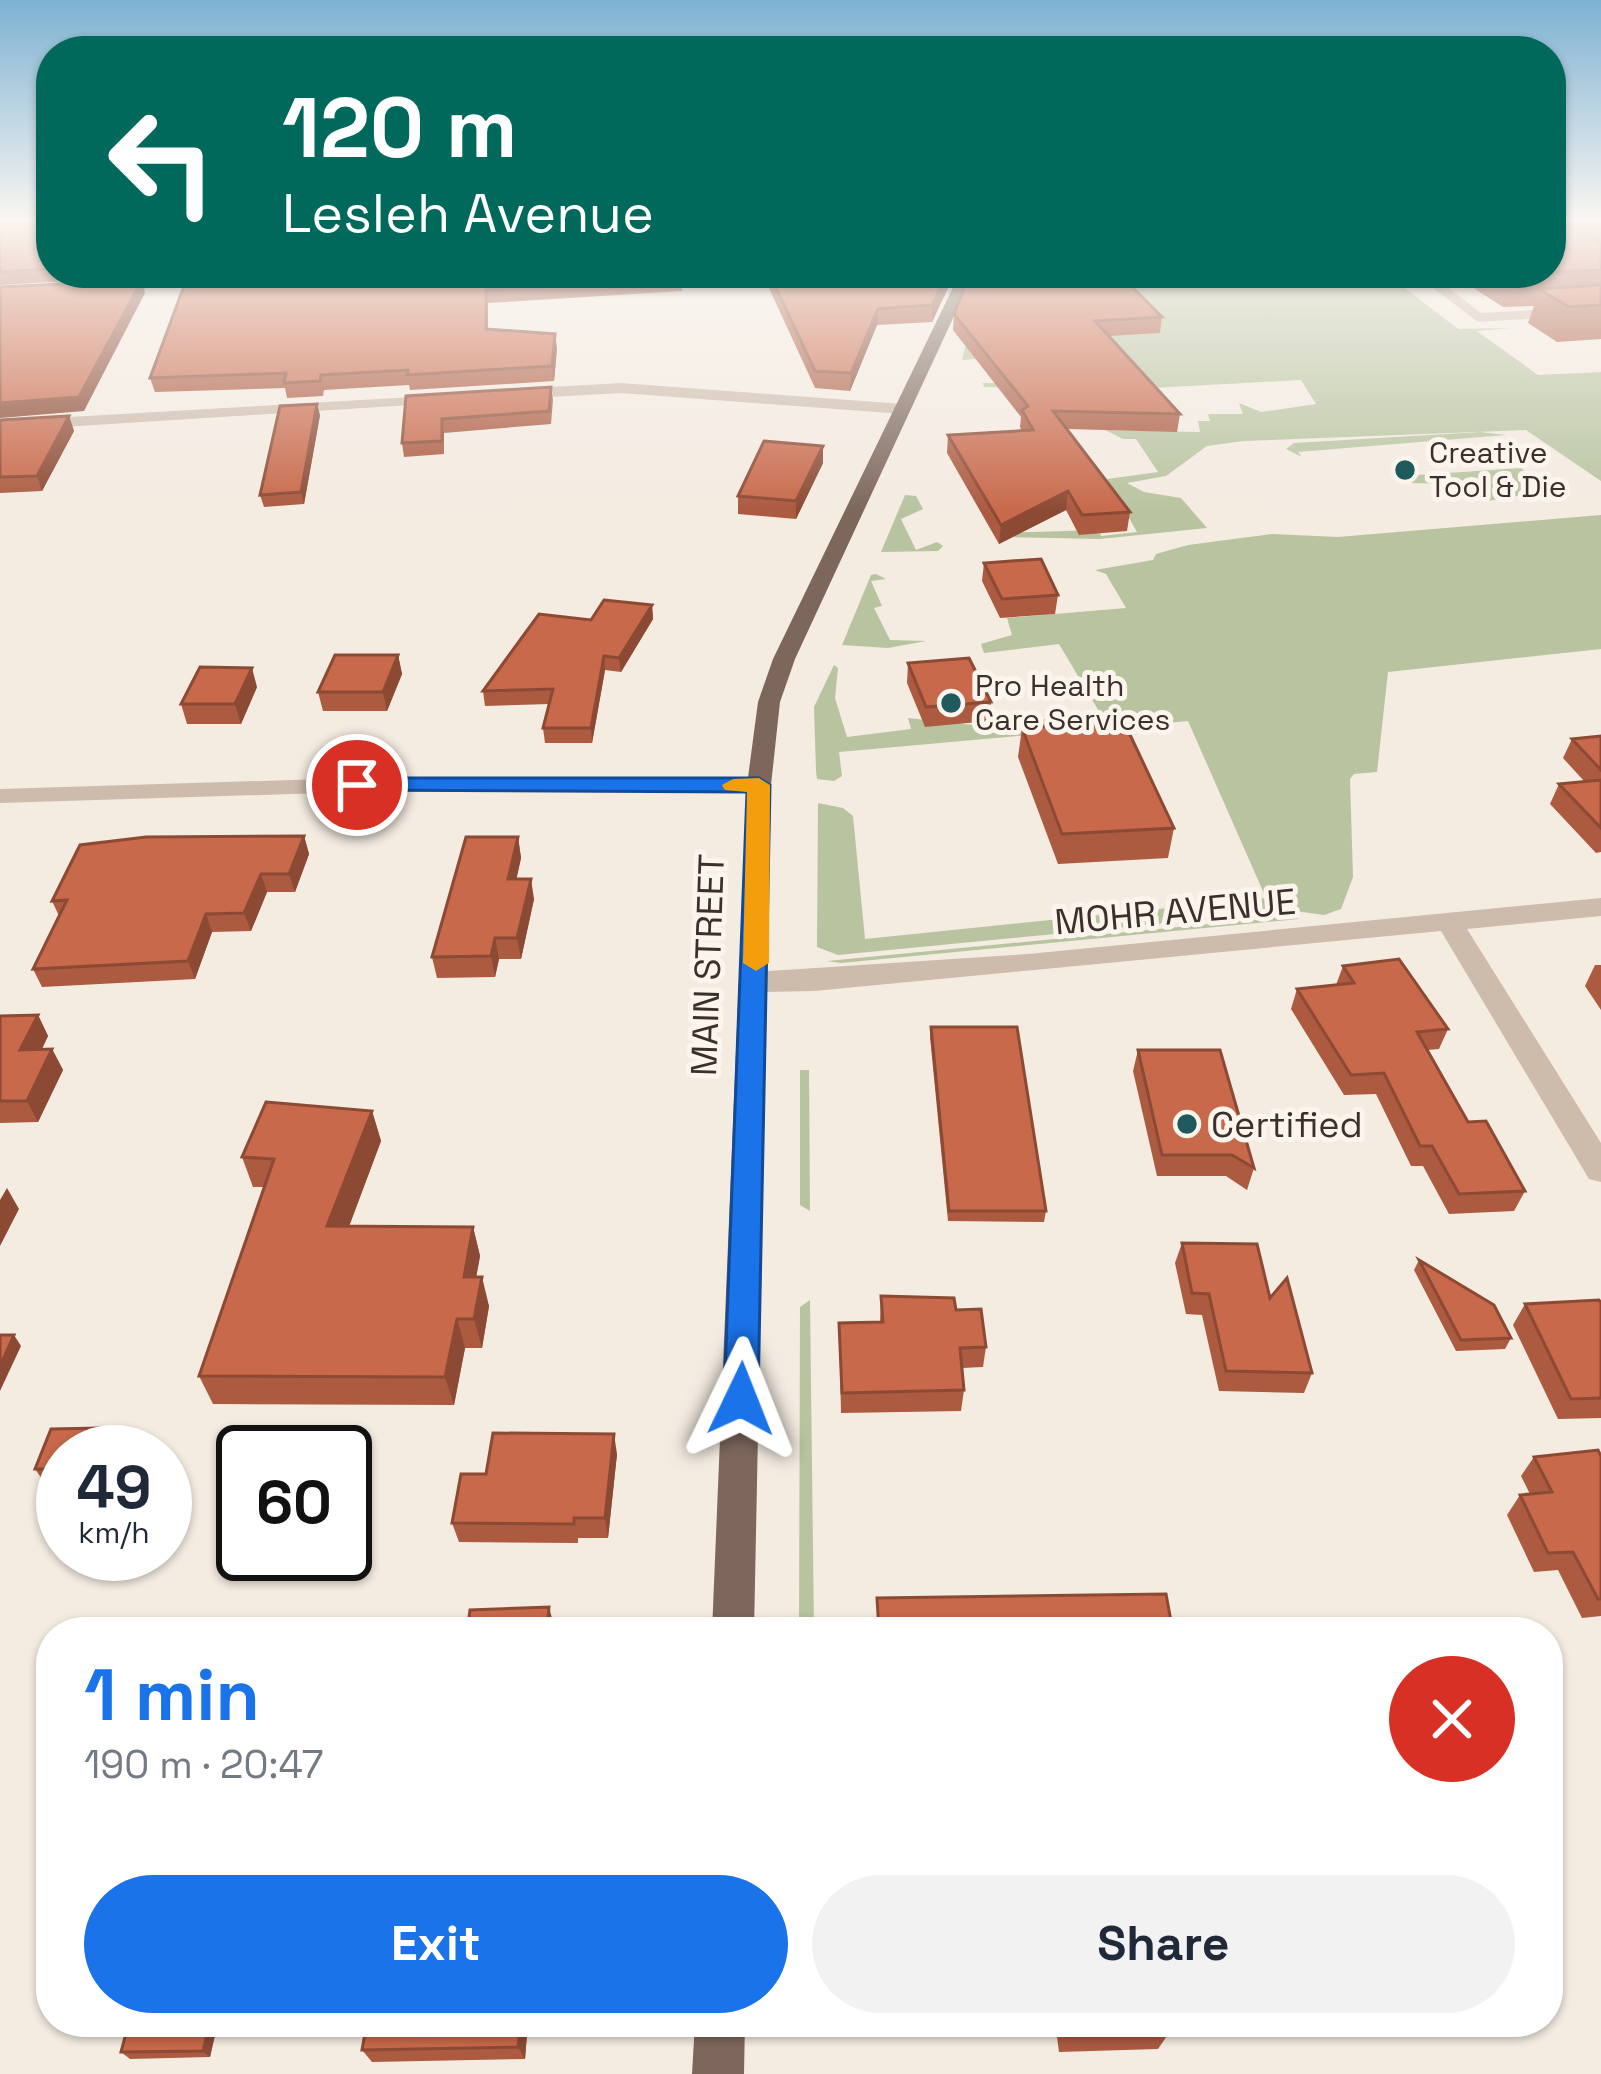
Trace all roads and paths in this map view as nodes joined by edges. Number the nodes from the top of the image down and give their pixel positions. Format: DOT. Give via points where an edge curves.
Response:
graph roads {
  1 [pos="946,319"];
  2 [pos="493,395"];
  3 [pos="453,398"];
  4 [pos="903,410"];
  5 [pos="0,426"];
  6 [pos="759,785"];
  7 [pos="1,798"];
  8 [pos="1601,908"];
  9 [pos="1451,925"];
  10 [pos="755,982"];
  11 [pos="1601,1170"];
  12 [pos="734,1617"];
  13 [pos="719,2037"];
  14 [pos="718,2074"];
  1 -- 4 [label="main road, MAIN STREET"];
  2 -- 4 [label="street" via="621,388"];
  3 -- 5 [label="street"];
  4 -- 6 [label="main road, MAIN STREET" via="784,659"];
  6 -- 7 [label="street" via="357,785"];
  6 -- 10 [label="main road, MAIN STREET"];
  8 -- 9 [label="street, MOHR AVENUE"];
  9 -- 10 [label="street, MOHR AVENUE"];
  9 -- 11 [label="street"];
  10 -- 12 [label="main road, MAIN STREET"];
  13 -- 14 [label="main road"];
}
